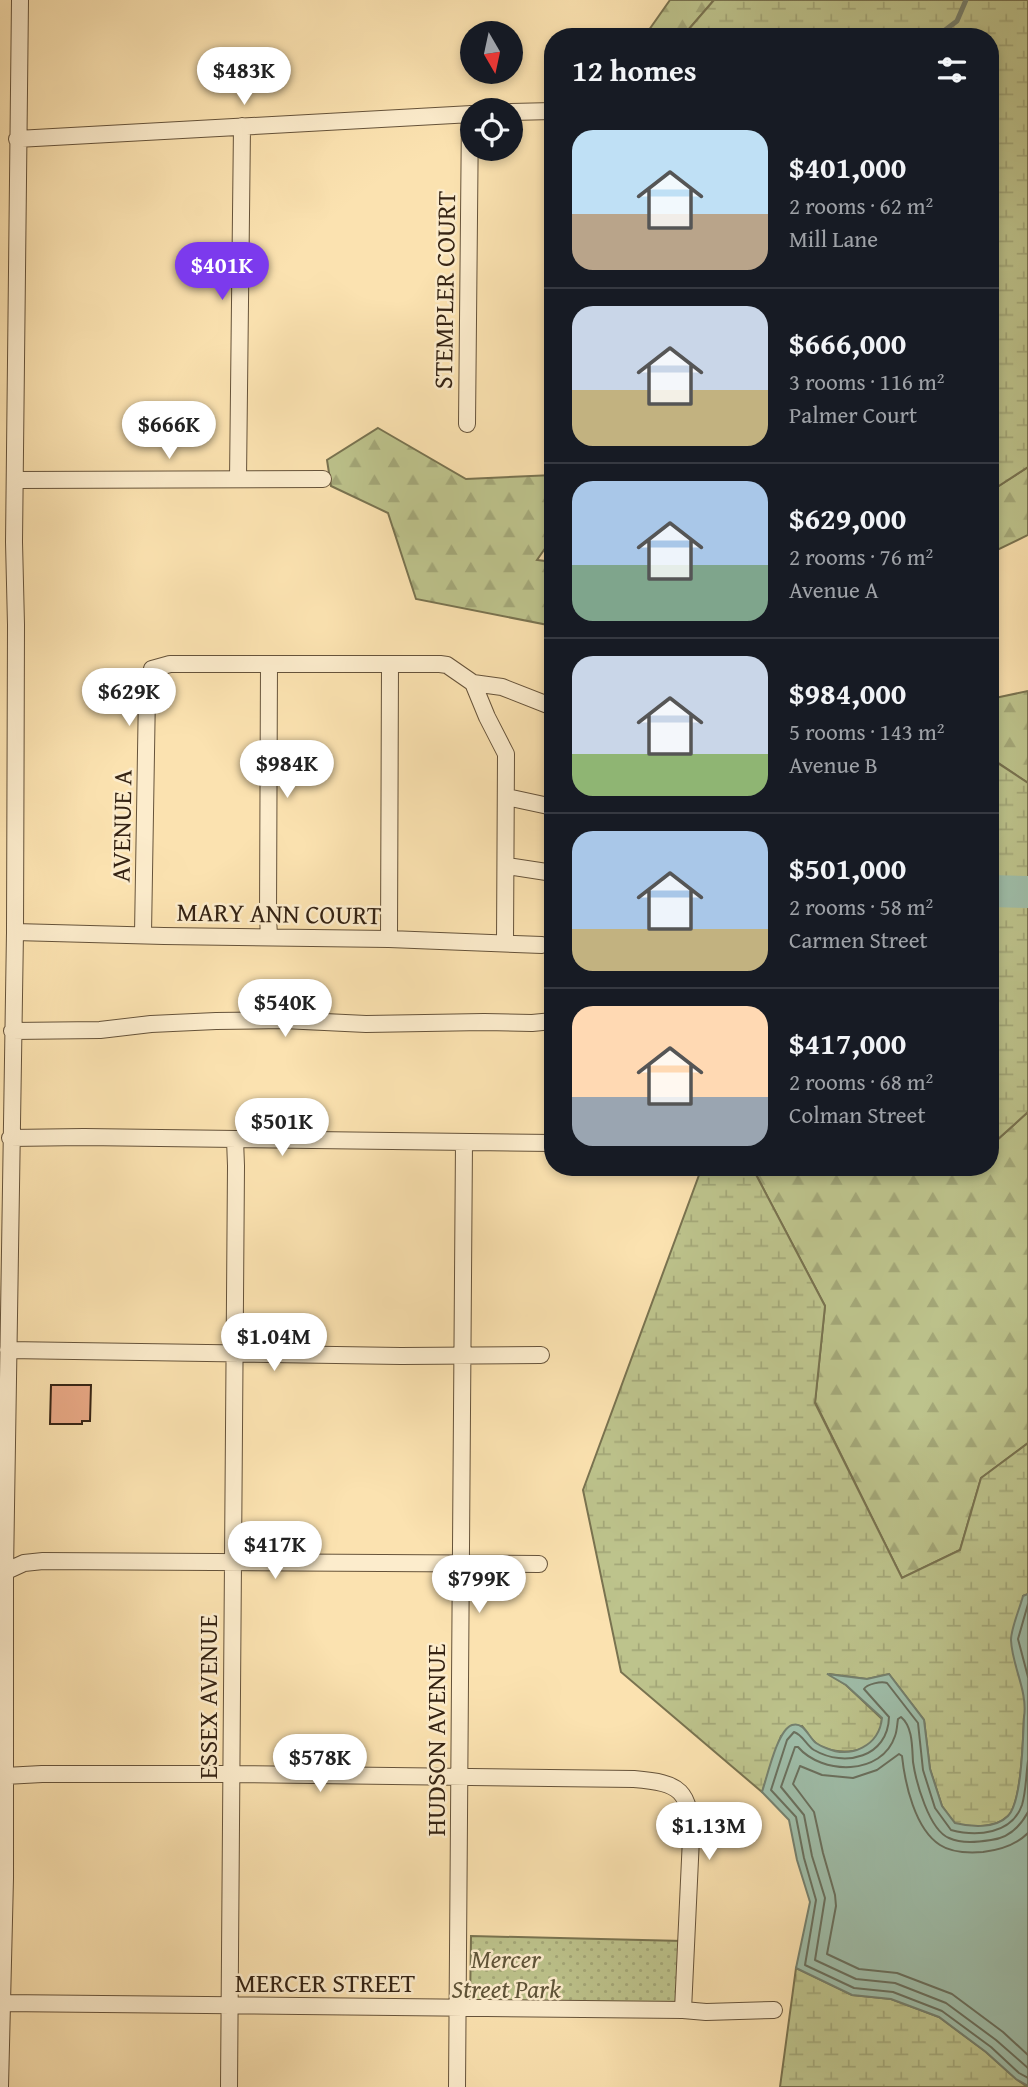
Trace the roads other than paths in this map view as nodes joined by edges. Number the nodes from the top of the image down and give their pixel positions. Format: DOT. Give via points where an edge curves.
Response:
graph roads {
  1 [pos="20,0"];
  2 [pos="544,111"];
  3 [pos="523,112"];
  4 [pos="460,115"];
  5 [pos="242,126"];
  6 [pos="17,139"];
  7 [pos="470,161"];
  8 [pos="467,424"];
  9 [pos="238,479"];
  10 [pos="323,479"];
  11 [pos="15,480"];
  12 [pos="269,664"];
  13 [pos="390,664"];
  14 [pos="473,683"];
  15 [pos="544,703"];
  16 [pos="507,797"];
  17 [pos="544,805"];
  18 [pos="507,866"];
  19 [pos="544,872"];
  20 [pos="15,932"];
  21 [pos="143,934"];
  22 [pos="269,937"];
  23 [pos="389,939"];
  24 [pos="505,943"];
  25 [pos="542,945"];
  26 [pos="544,1022"];
  27 [pos="12,1031"];
  28 [pos="10,1138"];
  29 [pos="235,1139"];
  30 [pos="464,1142"];
  31 [pos="544,1143"];
  32 [pos="8,1350"];
  33 [pos="235,1354"];
  34 [pos="463,1355"];
  35 [pos="541,1355"];
  36 [pos="233,1562"];
  37 [pos="461,1564"];
  38 [pos="539,1564"];
  39 [pos="3,1572"];
  40 [pos="232,1774"];
  41 [pos="5,1776"];
  42 [pos="459,1777"];
  43 [pos="1,2003"];
  44 [pos="229,2006"];
  45 [pos="457,2007"];
  46 [pos="683,2010"];
  47 [pos="774,2010"];
  48 [pos="0,2087"];
  49 [pos="229,2087"];
  50 [pos="457,2087"];
  1 -- 6 [label="street"];
  2 -- 3 [label="street"];
  4 -- 5 [label="street"];
  5 -- 6 [label="street"];
  5 -- 9 [label="street"];
  6 -- 11 [label="street"];
  7 -- 8 [label="street, STEMPLER COURT"];
  9 -- 10 [label="street"];
  9 -- 11 [label="street"];
  11 -- 20 [label="street"];
  12 -- 13 [label="street"];
  12 -- 21 [label="street, AVENUE A" via="170,664 152,669 147,692"];
  12 -- 22 [label="street"];
  13 -- 14 [label="street" via="447,665"];
  13 -- 23 [label="street"];
  14 -- 15 [label="street" via="502,687"];
  14 -- 16 [label="street" via="506,754"];
  16 -- 17 [label="street"];
  16 -- 18 [label="street"];
  18 -- 19 [label="street"];
  18 -- 24 [label="street"];
  20 -- 21 [label="street, MARY ANN COURT"];
  20 -- 27 [label="street"];
  21 -- 22 [label="street, MARY ANN COURT"];
  22 -- 23 [label="street, MARY ANN COURT"];
  23 -- 24 [label="street, MARY ANN COURT"];
  24 -- 25 [label="street, MARY ANN COURT"];
  26 -- 27 [label="street" via="216,1021"];
  27 -- 28 [label="street"];
  28 -- 29 [label="street"];
  28 -- 32 [label="street"];
  29 -- 30 [label="street"];
  29 -- 33 [label="street, ESSEX AVENUE"];
  30 -- 31 [label="street"];
  30 -- 34 [label="street, HUDSON AVENUE"];
  32 -- 33 [label="street"];
  32 -- 39 [label="street"];
  33 -- 34 [label="street"];
  33 -- 36 [label="street, ESSEX AVENUE"];
  34 -- 35 [label="street"];
  34 -- 37 [label="street, HUDSON AVENUE"];
  36 -- 37 [label="street"];
  36 -- 39 [label="street" via="43,1560"];
  36 -- 40 [label="street, ESSEX AVENUE"];
  37 -- 38 [label="street"];
  37 -- 42 [label="street, HUDSON AVENUE"];
  39 -- 41 [label="street"];
  40 -- 41 [label="street"];
  40 -- 42 [label="street"];
  40 -- 44 [label="street, ESSEX AVENUE"];
  41 -- 43 [label="street"];
  42 -- 45 [label="street, HUDSON AVENUE"];
  42 -- 46 [label="street" via="634,1779 659,1781 681,1792 690,1813"];
  43 -- 44 [label="street, MERCER STREET"];
  43 -- 48 [label="street"];
  44 -- 45 [label="street, MERCER STREET"];
  44 -- 49 [label="street, ESSEX AVENUE"];
  45 -- 46 [label="street, MERCER STREET"];
  45 -- 50 [label="street, HUDSON AVENUE"];
  46 -- 47 [label="street, MERCER STREET"];
}
